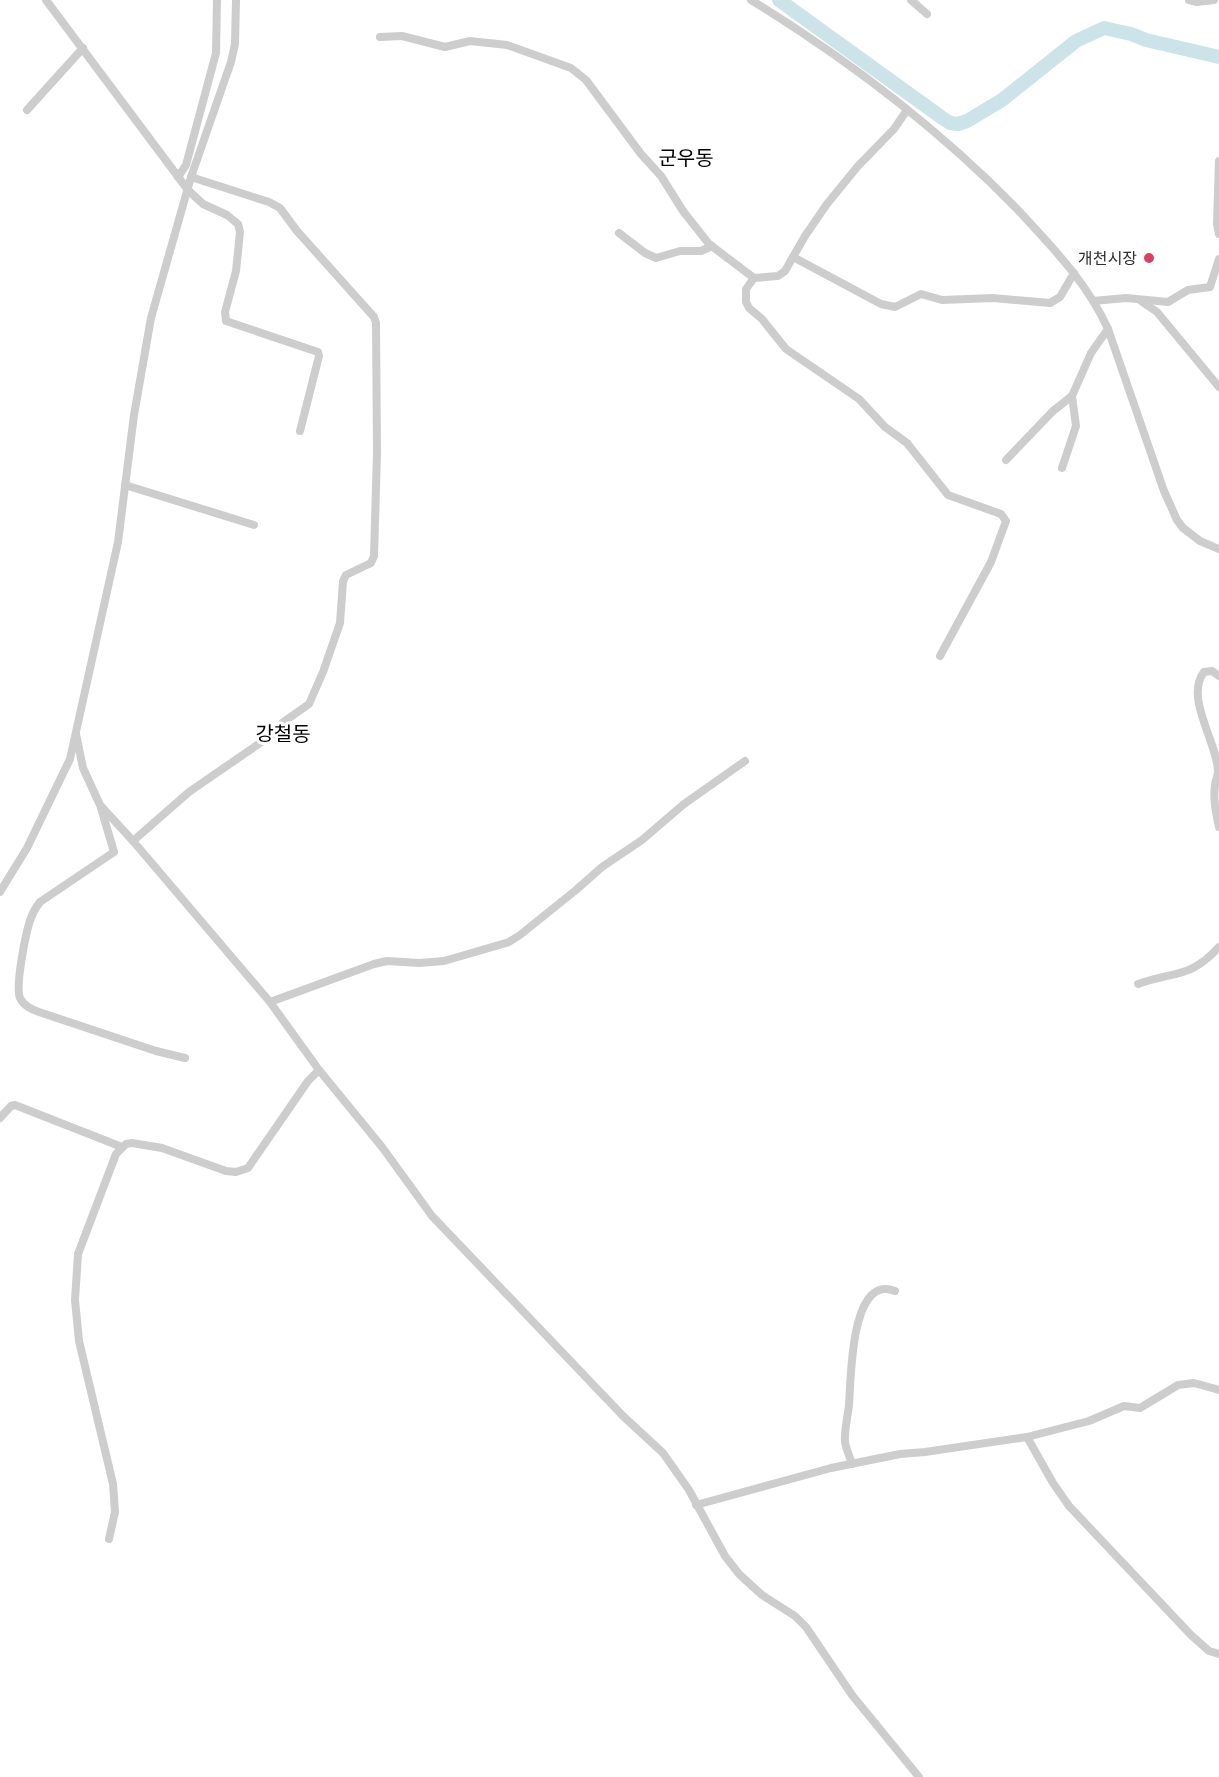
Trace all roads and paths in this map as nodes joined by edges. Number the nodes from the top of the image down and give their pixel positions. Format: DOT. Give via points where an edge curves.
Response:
graph roads {
  1 [pos="46,0"];
  2 [pos="217,0"];
  3 [pos="236,0"];
  4 [pos="751,0"];
  5 [pos="911,0"];
  6 [pos="1189,0"];
  7 [pos="1214,0"];
  8 [pos="927,14"];
  9 [pos="380,37"];
  10 [pos="83,48"];
  11 [pos="27,110"];
  12 [pos="907,110"];
  13 [pos="1219,160"];
  14 [pos="178,177"];
  15 [pos="191,177"];
  16 [pos="188,190"];
  17 [pos="619,233"];
  18 [pos="1219,234"];
  19 [pos="712,246"];
  20 [pos="794,257"];
  21 [pos="1219,259"];
  22 [pos="1074,273"];
  23 [pos="754,278"];
  24 [pos="1138,299"];
  25 [pos="1093,301"];
  26 [pos="1108,329"];
  27 [pos="1219,387"];
  28 [pos="1072,396"];
  29 [pos="300,432"];
  30 [pos="1006,460"];
  31 [pos="1062,468"];
  32 [pos="125,485"];
  33 [pos="254,525"];
  34 [pos="1219,549"];
  35 [pos="940,656"];
  36 [pos="1219,676"];
  37 [pos="76,734"];
  38 [pos="745,760"];
  39 [pos="100,805"];
  40 [pos="1219,827"];
  41 [pos="133,841"];
  42 [pos="0,892"];
  43 [pos="1219,947"];
  44 [pos="1138,984"];
  45 [pos="270,1002"];
  46 [pos="185,1058"];
  47 [pos="319,1070"];
  48 [pos="0,1118"];
  49 [pos="122,1147"];
  50 [pos="895,1291"];
  51 [pos="1219,1390"];
  52 [pos="1026,1437"];
  53 [pos="852,1464"];
  54 [pos="696,1505"];
  55 [pos="109,1539"];
  56 [pos="1219,1654"];
  57 [pos="919,1777"];
  1 -- 10 [label="street"];
  2 -- 14 [label="street" via="216,53 186,165"];
  3 -- 15 [label="street" via="231,62"];
  4 -- 12 [label="street" via="815,40"];
  5 -- 8 [label="street"];
  6 -- 7 [label="street"];
  9 -- 19 [label="street" via="402,36 445,47 470,41 507,45 577,71"];
  10 -- 11 [label="street"];
  10 -- 14 [label="street"];
  12 -- 20 [label="street" via="827,204"];
  12 -- 22 [label="street" via="1003,195"];
  13 -- 18 [label="street"];
  14 -- 16 [label="street"];
  15 -- 16 [label="street"];
  15 -- 41 [label="street" via="280,208 374,317 374,556 371,563 346,576 340,623 309,704 276,732 189,792"];
  16 -- 29 [label="street" via="203,204 238,224 236,271 226,321 318,352"];
  16 -- 32 [label="street" via="146,340"];
  17 -- 19 [label="street" via="656,258"];
  19 -- 23 [label="street"];
  20 -- 22 [label="street" via="881,304 895,307 921,294 942,300 984,298 1050,303 1060,297"];
  20 -- 23 [label="street" via="778,276"];
  21 -- 24 [label="street" via="1210,287 1188,290 1168,302"];
  22 -- 25 [label="street"];
  23 -- 35 [label="street" via="744,294 746,302 786,349 859,399 885,427 907,443 948,495 1001,514 1006,521 991,562"];
  24 -- 25 [label="street"];
  24 -- 27 [label="street" via="1157,312"];
  25 -- 26 [label="street"];
  26 -- 28 [label="street" via="1091,353"];
  26 -- 34 [label="street" via="1177,520 1200,541"];
  28 -- 30 [label="street"];
  28 -- 31 [label="street" via="1077,426"];
  32 -- 33 [label="street"];
  32 -- 37 [label="street" via="118,542"];
  36 -- 40 [label="street" via="1212,671 1204,672 1198,689 1218,771 1214,808"];
  37 -- 39 [label="street" via="83,768"];
  37 -- 42 [label="street" via="54,795"];
  38 -- 45 [label="street" via="509,942 444,961 374,964"];
  39 -- 41 [label="street"];
  39 -- 46 [label="street" via="114,852 34,910 22,963 20,997 30,1009"];
  41 -- 45 [label="street"];
  43 -- 44 [label="street" via="1189,971"];
  45 -- 47 [label="street"];
  47 -- 49 [label="street" via="243,1171 226,1171 162,1148 132,1143"];
  47 -- 54 [label="street" via="382,1146 432,1216 663,1453"];
  48 -- 49 [label="street" via="15,1105"];
  49 -- 55 [label="street" via="78,1254 75,1300 79,1341 113,1484 115,1512"];
  50 -- 53 [label="street" via="877,1291 858,1320 845,1440"];
  51 -- 52 [label="street" via="1194,1383 1178,1385 1140,1408 1124,1406 1089,1421"];
  52 -- 53 [label="street"];
  52 -- 56 [label="street" via="1053,1484 1082,1521 1191,1635 1209,1651"];
  53 -- 54 [label="street"];
  54 -- 57 [label="street" via="713,1538 739,1574 806,1627 852,1695"];
}
